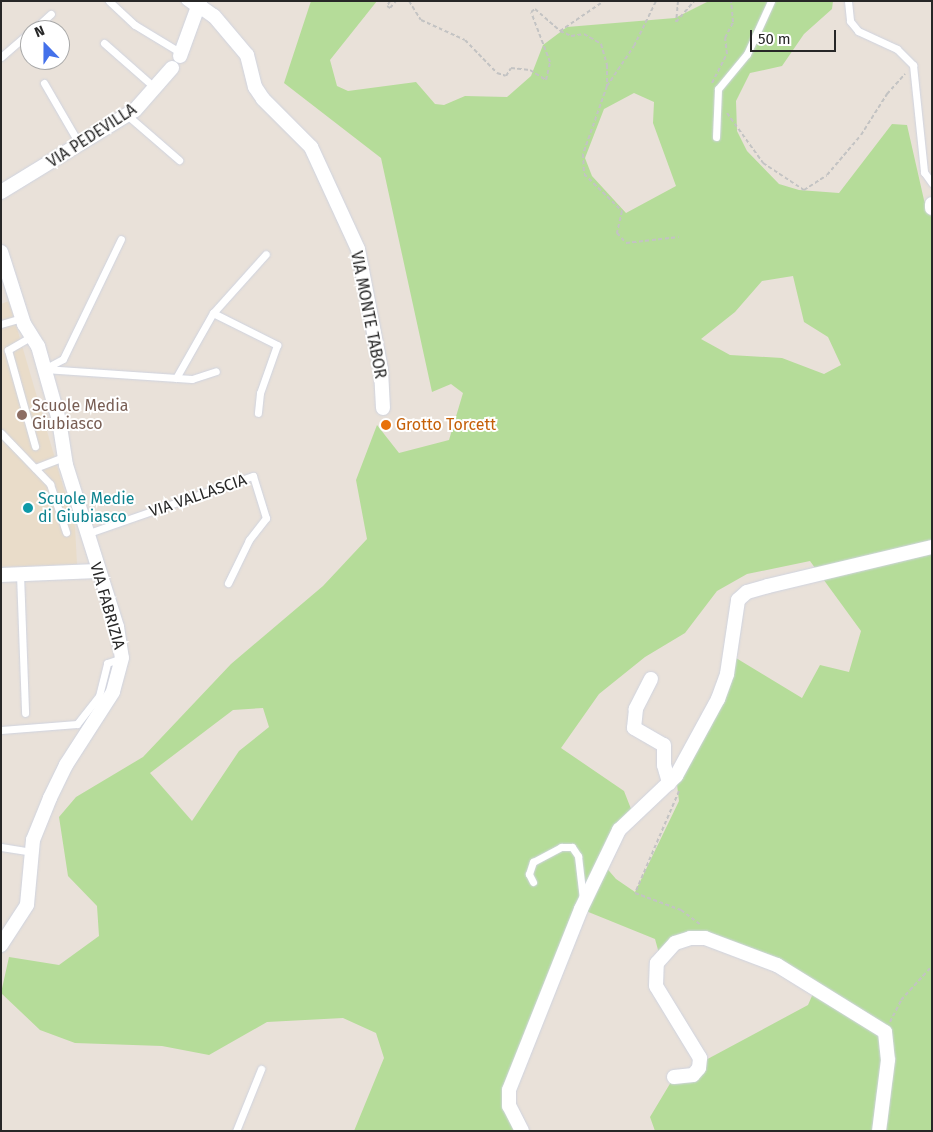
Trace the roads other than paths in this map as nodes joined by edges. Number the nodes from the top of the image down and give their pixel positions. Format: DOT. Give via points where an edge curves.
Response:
graph roads {
  1 [pos="109,1"];
  2 [pos="771,1"];
  3 [pos="848,1"];
  4 [pos="195,4"];
  5 [pos="51,14"];
  6 [pos="44,20"];
  7 [pos="20,41"];
  8 [pos="104,43"];
  9 [pos="1,57"];
  10 [pos="178,59"];
  11 [pos="44,83"];
  12 [pos="155,88"];
  13 [pos="127,115"];
  14 [pos="716,138"];
  15 [pos="80,146"];
  16 [pos="179,160"];
  17 [pos="932,183"];
  18 [pos="1,192"];
  19 [pos="121,239"];
  20 [pos="1,252"];
  21 [pos="266,254"];
  22 [pos="213,313"];
  23 [pos="22,318"];
  24 [pos="1,324"];
  25 [pos="32,336"];
  26 [pos="44,369"];
  27 [pos="216,371"];
  28 [pos="176,378"];
  29 [pos="383,408"];
  30 [pos="258,413"];
  31 [pos="1,433"];
  32 [pos="35,446"];
  33 [pos="64,457"];
  34 [pos="35,468"];
  35 [pos="66,532"];
  36 [pos="86,534"];
  37 [pos="932,547"];
  38 [pos="98,571"];
  39 [pos="20,574"];
  40 [pos="1,575"];
  41 [pos="228,583"];
  42 [pos="122,658"];
  43 [pos="651,678"];
  44 [pos="25,714"];
  45 [pos="1,730"];
  46 [pos="673,780"];
  47 [pos="1,846"];
  48 [pos="32,852"];
  49 [pos="533,882"];
  50 [pos="583,904"];
  51 [pos="1,945"];
  52 [pos="261,1069"];
  53 [pos="674,1077"];
  54 [pos="236,1131"];
  55 [pos="522,1131"];
  56 [pos="879,1131"];
  1 -- 10 [label="lane"];
  2 -- 14 [label="lane" via="746,54 716,95"];
  3 -- 17 [label="lane" via="850,21 858,31 897,49 913,65 924,172"];
  4 -- 10 [label="street, VIA PEDEVILLA"];
  4 -- 29 [label="street, VIA MONTE TABOR" via="214,16 247,55 255,88 311,147 358,250 381,370"];
  5 -- 6 [label="lane"];
  7 -- 9 [label="lane"];
  8 -- 12 [label="lane"];
  10 -- 12 [label="street, VIA PEDEVILLA"];
  11 -- 15 [label="lane"];
  12 -- 13 [label="street, VIA PEDEVILLA"];
  13 -- 15 [label="street, VIA PEDEVILLA"];
  13 -- 16 [label="lane"];
  15 -- 18 [label="street, VIA PEDEVILLA"];
  19 -- 26 [label="lane" via="63,360"];
  20 -- 23 [label="street, VIA FABRIZIA"];
  21 -- 22 [label="lane"];
  22 -- 28 [label="lane"];
  22 -- 30 [label="lane" via="277,345 260,393"];
  23 -- 24 [label="lane"];
  23 -- 25 [label="street, VIA FABRIZIA"];
  25 -- 26 [label="street, VIA FABRIZIA"];
  25 -- 32 [label="lane" via="8,350"];
  26 -- 28 [label="lane"];
  26 -- 33 [label="street, VIA FABRIZIA" via="59,420"];
  27 -- 28 [label="lane" via="192,379"];
  31 -- 34 [label="lane"];
  33 -- 34 [label="lane"];
  33 -- 36 [label="street, VIA FABRIZIA"];
  34 -- 35 [label="lane" via="50,484"];
  36 -- 38 [label="street, VIA FABRIZIA"];
  36 -- 41 [label="lane, VIA VALLASCIA" via="253,476 266,518 249,540"];
  37 -- 46 [label="street" via="768,586 740,597 734,612 725,681"];
  38 -- 39 [label="street"];
  38 -- 42 [label="street, VIA FABRIZIA" via="117,627"];
  39 -- 40 [label="street"];
  39 -- 44 [label="lane"];
  42 -- 45 [label="lane" via="107,663 101,692 80,722"];
  42 -- 48 [label="street, VIA FABRIZIA" via="113,692 58,779 33,840"];
  43 -- 46 [label="street" via="636,709 634,728 664,744 664,765"];
  46 -- 50 [label="street" via="623,824"];
  47 -- 48 [label="lane"];
  48 -- 51 [label="street, VIA FABRIZIA" via="27,905"];
  49 -- 50 [label="lane" via="529,874 532,862 561,847 572,847 578,856"];
  50 -- 55 [label="street" via="509,1090 509,1106"];
  52 -- 54 [label="lane"];
  53 -- 56 [label="street" via="693,1075 699,1068 700,1058 656,986 657,963 675,943 698,937 777,965 885,1032 888,1060"];
}
